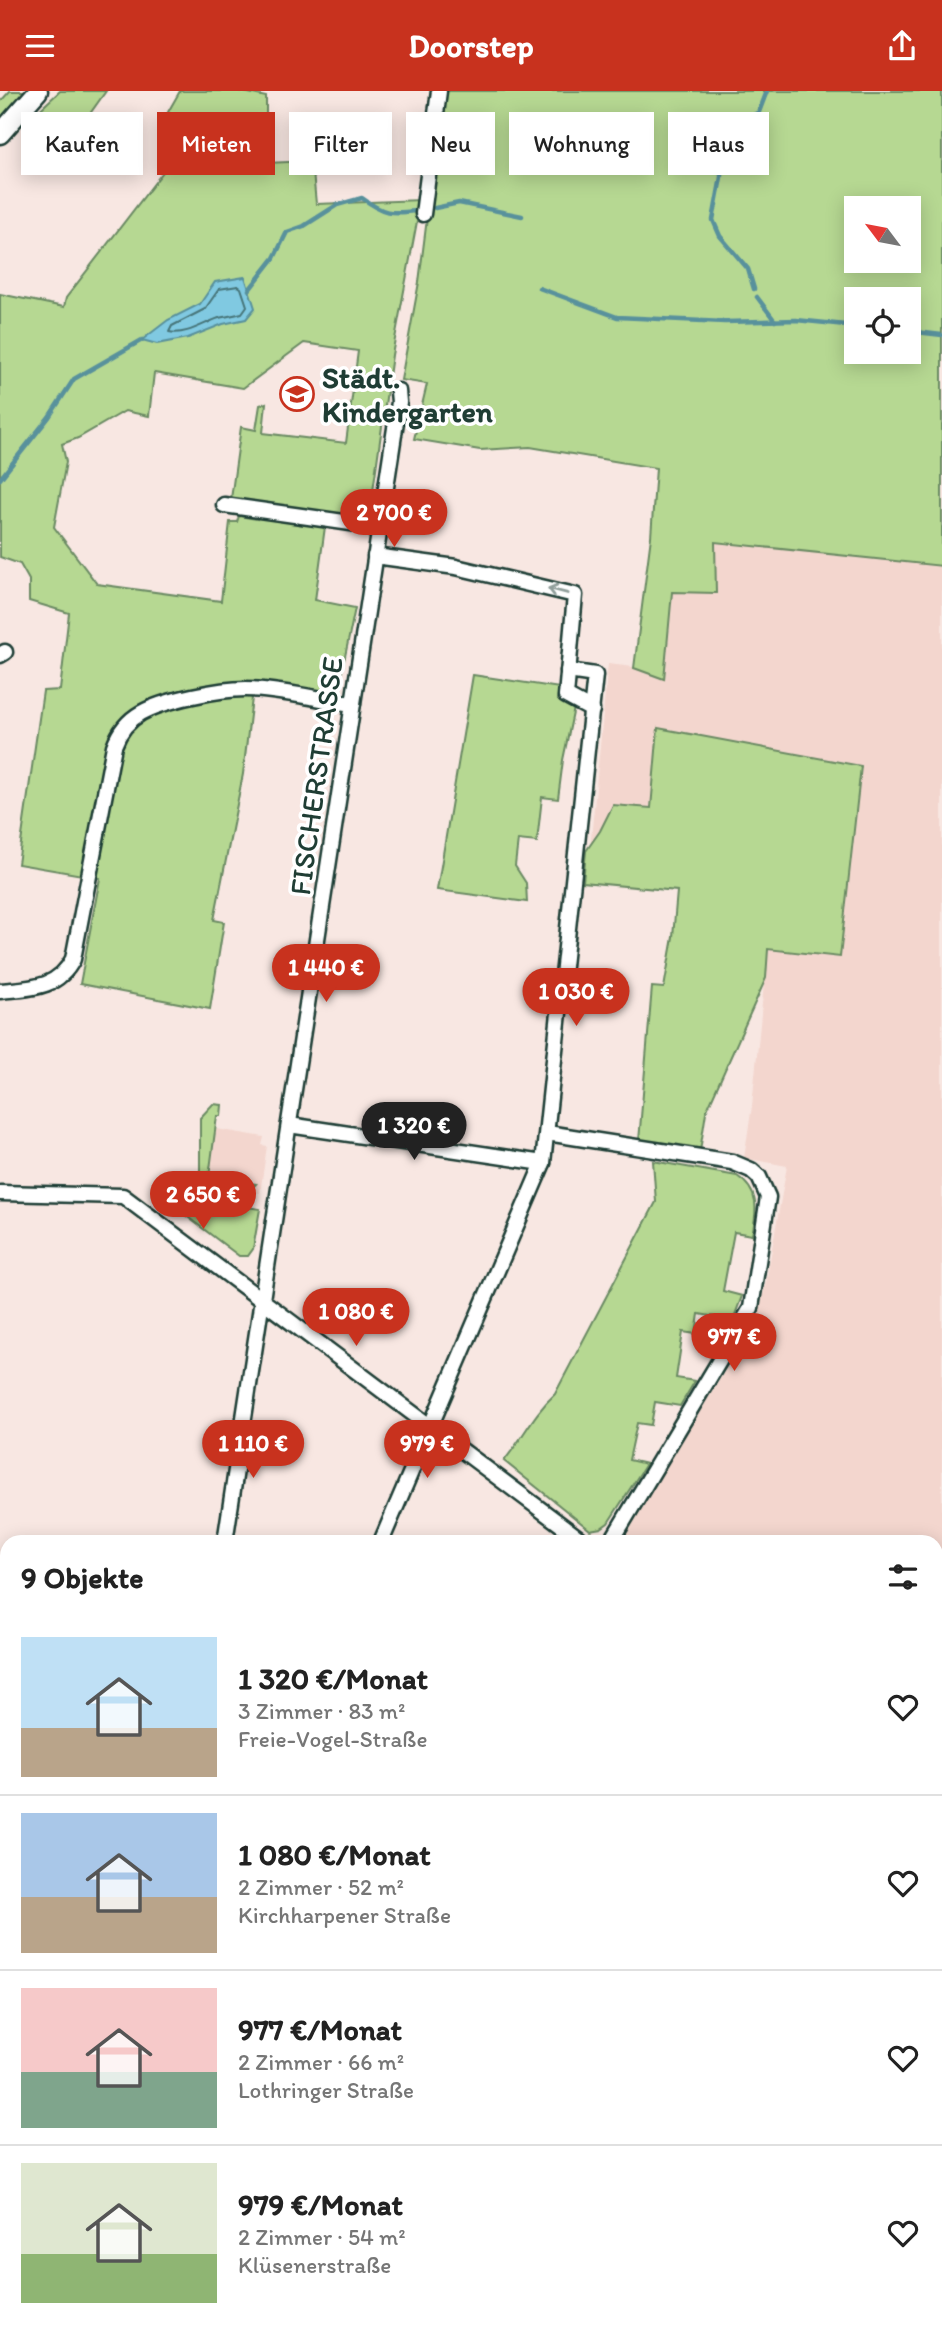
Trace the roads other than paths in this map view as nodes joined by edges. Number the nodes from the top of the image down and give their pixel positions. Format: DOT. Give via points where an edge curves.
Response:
graph roads {
  1 [pos="38,91"];
  2 [pos="439,91"];
  3 [pos="0,134"];
  4 [pos="423,214"];
  5 [pos="398,391"];
  6 [pos="224,505"];
  7 [pos="379,527"];
  8 [pos="375,556"];
  9 [pos="568,671"];
  10 [pos="354,704"];
  11 [pos="592,710"];
  12 [pos="0,991"];
  13 [pos="289,1125"];
  14 [pos="547,1133"];
  15 [pos="543,1163"];
  16 [pos="0,1193"];
  17 [pos="261,1297"];
  18 [pos="430,1427"];
  19 [pos="226,1535"];
  20 [pos="384,1535"];
  21 [pos="575,1535"];
  22 [pos="615,1535"];
  1 -- 3 [label="street"];
  2 -- 4 [label="street"];
  5 -- 7 [label="street, FISCHERSTRASSE"];
  6 -- 7 [label="street"];
  7 -- 8 [label="street, FISCHERSTRASSE"];
  9 -- 8 [label="street, one-way" via="575,596 456,567"];
  8 -- 10 [label="street, FISCHERSTRASSE"];
  9 -- 11 [label="street" via="566,696"];
  9 -- 11 [label="street" via="595,675"];
  10 -- 12 [label="street" via="227,690 158,705 139,714 118,733 114,746 69,968 40,988"];
  10 -- 13 [label="street, FISCHERSTRASSE"];
  11 -- 14 [label="street"];
  13 -- 15 [label="street"];
  13 -- 17 [label="street, FISCHERSTRASSE"];
  14 -- 15 [label="street"];
  14 -- 22 [label="street" via="732,1162 751,1170 763,1182 769,1202 751,1308"];
  15 -- 18 [label="street"];
  16 -- 17 [label="street" via="124,1196"];
  17 -- 18 [label="street"];
  17 -- 19 [label="street, FISCHERSTRASSE"];
  18 -- 20 [label="street"];
  18 -- 21 [label="street"];
}
